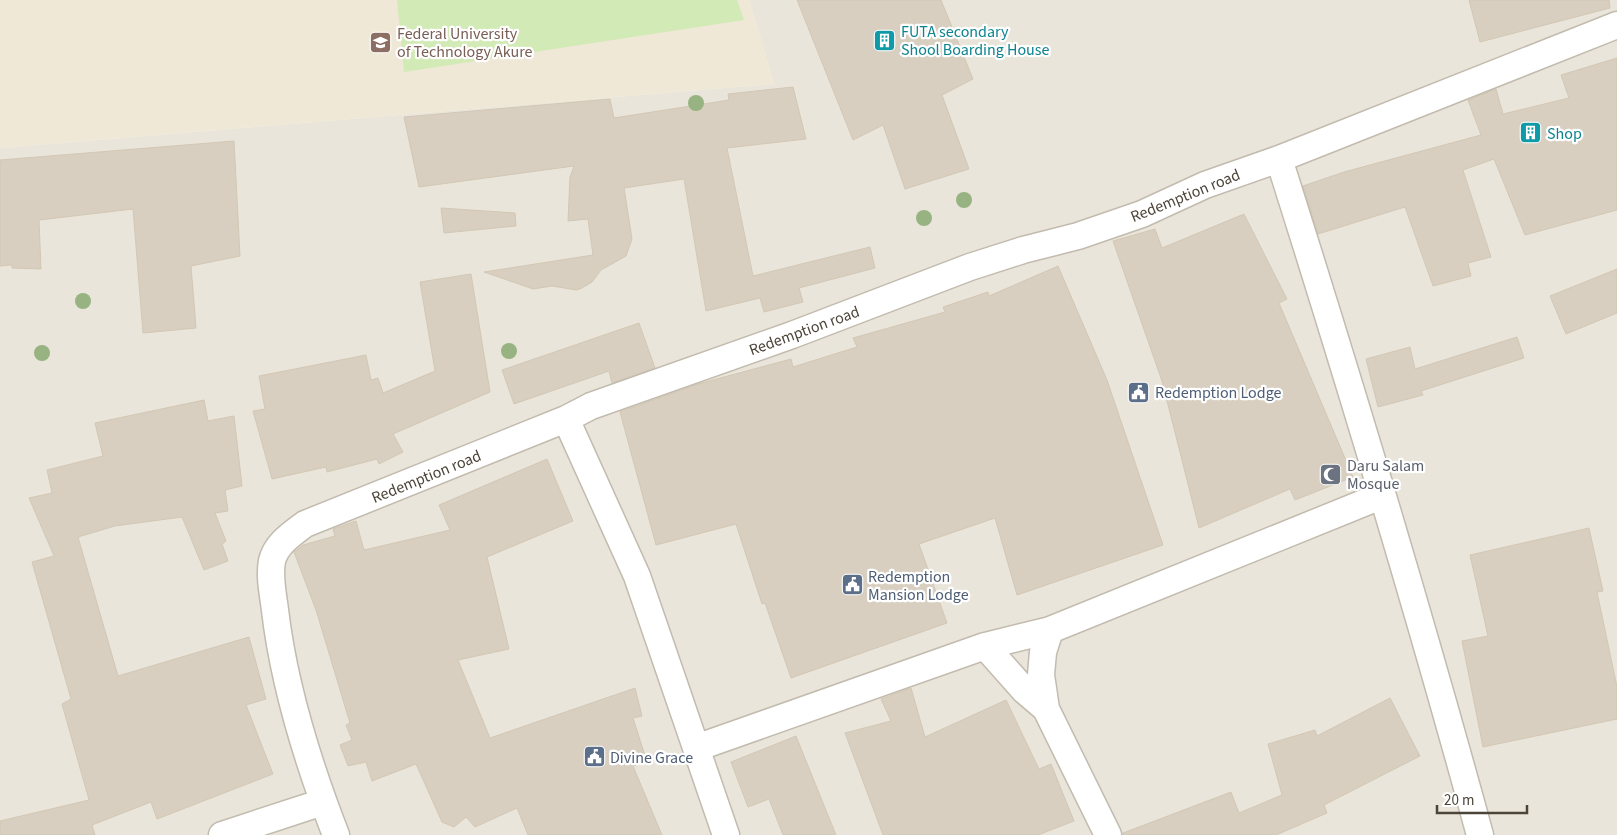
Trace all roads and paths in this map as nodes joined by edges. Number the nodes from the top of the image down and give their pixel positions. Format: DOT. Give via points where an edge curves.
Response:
graph roads {
  1 [pos="1617,25"];
  2 [pos="1279,159"];
  3 [pos="566,420"];
  4 [pos="1381,496"];
  5 [pos="1050,630"];
  6 [pos="985,646"];
  7 [pos="1046,710"];
  8 [pos="696,748"];
  9 [pos="323,802"];
  10 [pos="222,835"];
  11 [pos="336,835"];
  12 [pos="726,835"];
  13 [pos="1108,835"];
  14 [pos="1480,835"];
  1 -- 2 [label="street, Redemption road"];
  2 -- 3 [label="street, Redemption road" via="1205,184 1142,214 970,267 792,335 591,406"];
  2 -- 4 [label="street" via="1340,351"];
  3 -- 8 [label="street" via="637,576"];
  3 -- 9 [label="street, Redemption road" via="305,524 280,545 272,559 271,577 280,652"];
  4 -- 5 [label="street"];
  4 -- 14 [label="street" via="1428,642"];
  5 -- 6 [label="street"];
  5 -- 7 [label="street" via="1043,652 1041,675"];
  6 -- 7 [label="street"];
  6 -- 8 [label="street"];
  7 -- 13 [label="street"];
  8 -- 12 [label="street"];
  9 -- 10 [label="street"];
  9 -- 11 [label="street, Redemption road"];
}
